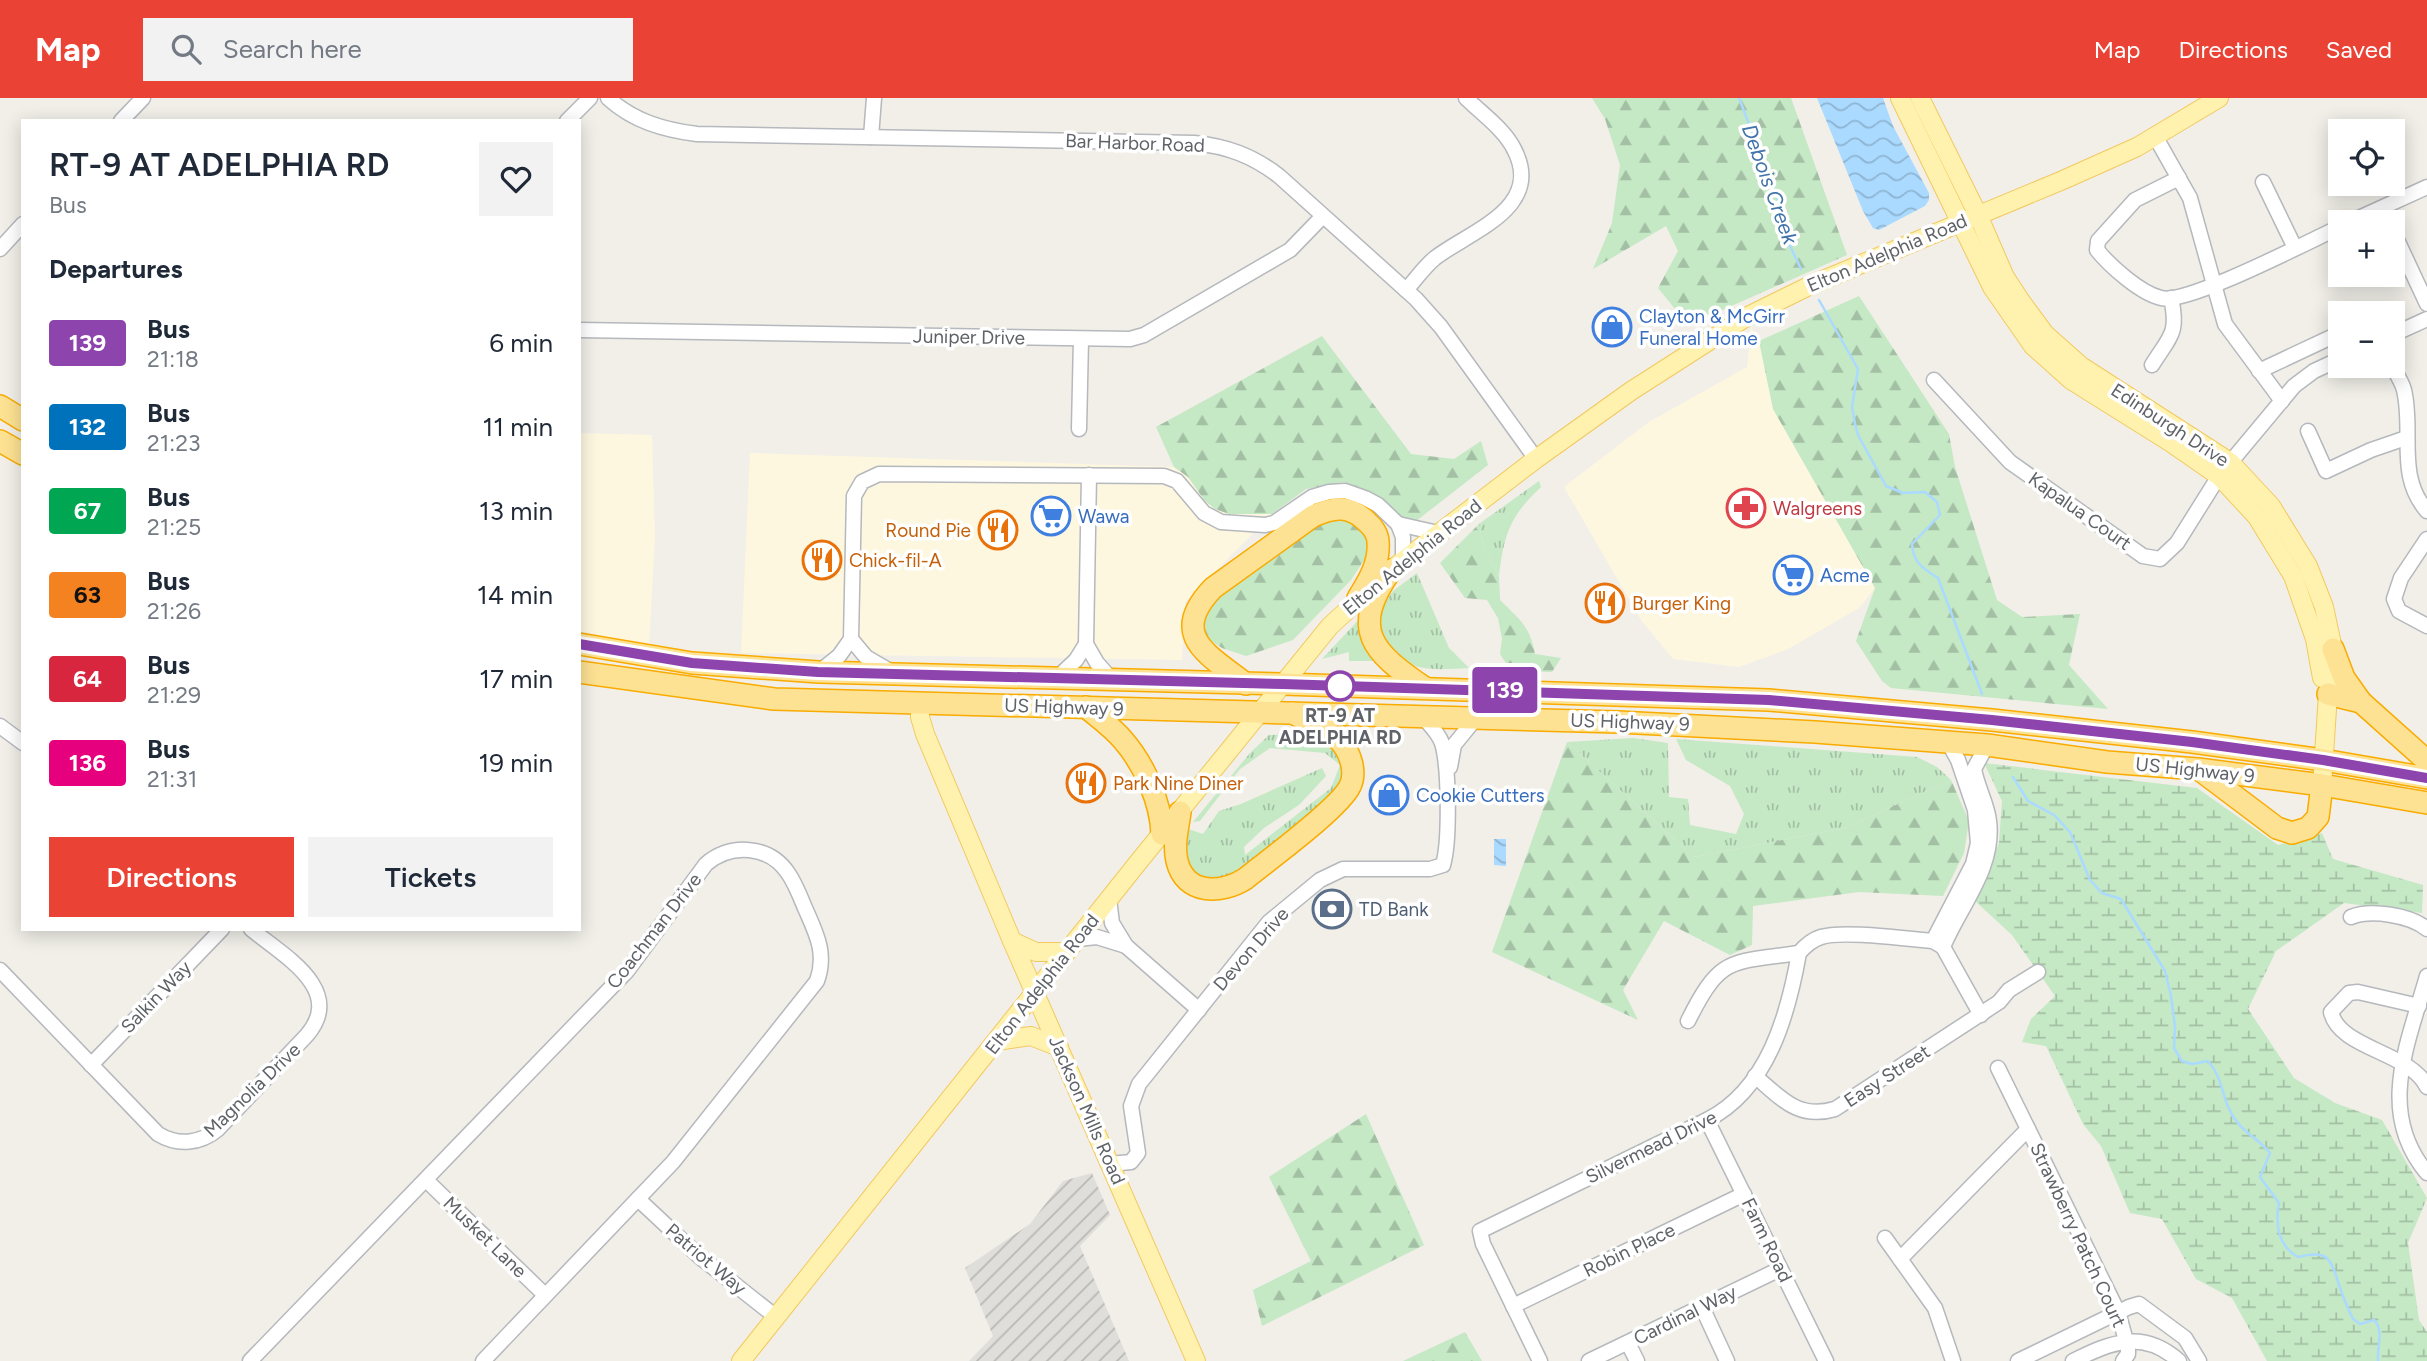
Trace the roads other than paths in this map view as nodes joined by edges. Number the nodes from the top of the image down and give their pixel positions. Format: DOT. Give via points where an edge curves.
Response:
graph roads {
  1 [pos="143,98"];
  2 [pos="590,98"];
  3 [pos="608,98"];
  4 [pos="874,98"];
  5 [pos="1466,98"];
  6 [pos="1900,98"];
  7 [pos="1920,98"];
  8 [pos="2219,98"];
  9 [pos="123,119"];
  10 [pos="569,119"];
  11 [pos="2155,136"];
  12 [pos="871,137"];
  13 [pos="2179,178"];
  14 [pos="2263,182"];
  15 [pos="2427,187"];
  16 [pos="2382,207"];
  17 [pos="2376,210"];
  18 [pos="2383,210"];
  19 [pos="1978,215"];
  20 [pos="1322,217"];
  21 [pos="1961,223"];
  22 [pos="21,226"];
  23 [pos="2328,233"];
  24 [pos="2295,248"];
  25 [pos="0,249"];
  26 [pos="2405,257"];
  27 [pos="2214,285"];
  28 [pos="1406,290"];
  29 [pos="2171,298"];
  30 [pos="2427,304"];
  31 [pos="2427,319"];
  32 [pos="2405,329"];
  33 [pos="581,330"];
  34 [pos="2328,338"];
  35 [pos="1081,339"];
  36 [pos="2328,364"];
  37 [pos="2152,365"];
  38 [pos="2259,372"];
  39 [pos="2399,378"];
  40 [pos="1934,380"];
  41 [pos="2282,401"];
  42 [pos="0,406"];
  43 [pos="21,419"];
  44 [pos="1079,429"];
  45 [pos="2308,431"];
  46 [pos="2406,438"];
  47 [pos="0,440"];
  48 [pos="21,453"];
  49 [pos="1536,459"];
  50 [pos="2224,468"];
  51 [pos="1089,475"];
  52 [pos="2427,511"];
  53 [pos="1398,524"];
  54 [pos="1438,533"];
  55 [pos="2427,539"];
  56 [pos="1397,565"];
  57 [pos="1358,598"];
  58 [pos="2427,626"];
  59 [pos="851,639"];
  60 [pos="581,644"];
  61 [pos="1086,644"];
  62 [pos="2333,649"];
  63 [pos="581,672"];
  64 [pos="818,672"];
  65 [pos="894,674"];
  66 [pos="1056,679"];
  67 [pos="1112,680"];
  68 [pos="1246,684"];
  69 [pos="1283,684"];
  70 [pos="1425,688"];
  71 [pos="2328,694"];
  72 [pos="920,702"];
  73 [pos="2361,702"];
  74 [pos="1086,707"];
  75 [pos="1291,712"];
  76 [pos="1260,713"];
  77 [pos="1422,716"];
  78 [pos="1475,718"];
  79 [pos="0,726"];
  80 [pos="21,742"];
  81 [pos="1948,742"];
  82 [pos="1987,745"];
  83 [pos="2323,760"];
  84 [pos="2427,761"];
  85 [pos="2198,769"];
  86 [pos="1447,775"];
  87 [pos="2427,778"];
  88 [pos="2322,785"];
  89 [pos="2427,803"];
  90 [pos="1180,812"];
  91 [pos="1163,834"];
  92 [pos="1970,882"];
  93 [pos="1109,899"];
  94 [pos="2351,917"];
  95 [pos="2427,929"];
  96 [pos="220,931"];
  97 [pos="253,931"];
  98 [pos="1012,941"];
  99 [pos="1938,944"];
  100 [pos="1072,945"];
  101 [pos="1126,946"];
  102 [pos="1799,953"];
  103 [pos="0,971"];
  104 [pos="2038,972"];
  105 [pos="2427,976"];
  106 [pos="1035,993"];
  107 [pos="2419,1006"];
  108 [pos="1199,1010"];
  109 [pos="1981,1015"];
  110 [pos="1688,1021"];
  111 [pos="997,1041"];
  112 [pos="1059,1047"];
  113 [pos="2403,1064"];
  114 [pos="91,1065"];
  115 [pos="1998,1068"];
  116 [pos="1755,1076"];
  117 [pos="2427,1087"];
  118 [pos="1707,1120"];
  119 [pos="2028,1129"];
  120 [pos="1136,1136"];
  121 [pos="1110,1164"];
  122 [pos="2426,1170"];
  123 [pos="426,1180"];
  124 [pos="1121,1188"];
  125 [pos="1744,1194"];
  126 [pos="638,1199"];
  127 [pos="1885,1238"];
  128 [pos="1900,1259"];
  129 [pos="1780,1269"];
  130 [pos="545,1294"];
  131 [pos="1513,1306"];
  132 [pos="1702,1307"];
  133 [pos="2118,1312"];
  134 [pos="776,1317"];
  135 [pos="2127,1341"];
  136 [pos="1628,1343"];
  137 [pos="250,1361"];
  138 [pos="483,1361"];
  139 [pos="741,1361"];
  140 [pos="1196,1361"];
  141 [pos="1540,1361"];
  142 [pos="1589,1361"];
  143 [pos="1637,1361"];
  144 [pos="1727,1361"];
  145 [pos="1826,1361"];
  146 [pos="1953,1361"];
  147 [pos="2018,1361"];
  148 [pos="2073,1361"];
  149 [pos="2123,1361"];
  150 [pos="2179,1361"];
  151 [pos="2199,1361"];
  1 -- 9 [label="street"];
  2 -- 10 [label="street"];
  3 -- 12 [label="street, Bar Harbor Road" via="644,121 678,132"];
  4 -- 12 [label="street"];
  5 -- 28 [label="street" via="1514,149 1520,166 1518,189 1501,216 1435,258"];
  6 -- 21 [label="main road, Edinburgh Drive"];
  7 -- 19 [label="main road, Edinburgh Drive"];
  8 -- 11 [label="main road, Elton Adelphia Road"];
  11 -- 13 [label="street"];
  11 -- 19 [label="main road, Elton Adelphia Road"];
  12 -- 20 [label="street, Bar Harbor Road" via="1208,144 1233,150 1268,168"];
  13 -- 27 [label="street" via="2190,198"];
  13 -- 29 [label="street" via="2135,200 2098,241 2097,250 2142,290"];
  14 -- 24 [label="street"];
  15 -- 16 [label="street"];
  16 -- 17 [label="street"];
  16 -- 18 [label="street"];
  19 -- 21 [label="main road, Elton Adelphia Road"];
  19 -- 50 [label="main road, Edinburgh Drive" via="2012,289 2045,334 2081,366"];
  20 -- 28 [label="street, Bar Harbor Road"];
  20 -- 35 [label="street, Juniper Drive" via="1290,250 1144,335"];
  21 -- 49 [label="main road, Elton Adelphia Road" via="1748,316"];
  21 -- 50 [label="main road, Edinburgh Drive" via="1992,287 2033,346 2071,380 2170,442"];
  22 -- 25 [label="street"];
  23 -- 24 [label="street"];
  24 -- 27 [label="street"];
  26 -- 30 [label="street"];
  27 -- 29 [label="street"];
  27 -- 38 [label="street" via="2225,324"];
  28 -- 49 [label="street, Bar Harbor Road" via="1441,327"];
  29 -- 37 [label="street" via="2175,327"];
  31 -- 32 [label="street"];
  33 -- 35 [label="street, Juniper Drive"];
  34 -- 38 [label="street"];
  35 -- 44 [label="street"];
  36 -- 41 [label="street" via="2294,386"];
  38 -- 41 [label="street"];
  39 -- 46 [label="street" via="2404,388"];
  40 -- 50 [label="street, Kapalua Court" via="2010,462 2143,556 2160,559 2177,543"];
  41 -- 50 [label="street"];
  42 -- 43 [label="highway"];
  45 -- 46 [label="street" via="2326,471"];
  46 -- 52 [label="street" via="2411,486"];
  47 -- 48 [label="highway"];
  49 -- 54 [label="main road, Elton Adelphia Road"];
  50 -- 62 [label="main road, Edinburgh Drive" via="2272,506 2290,533 2324,607"];
  50 -- 71 [label="main road, Edinburgh Drive" via="2294,576"];
  51 -- 53 [label="street" via="1169,477 1181,484 1208,516 1231,524 1274,523 1312,497 1336,491 1366,498"];
  51 -- 59 [label="street" via="895,473 866,479 853,501"];
  51 -- 61 [label="street"];
  53 -- 54 [label="street"];
  53 -- 56 [label="street" via="1403,537"];
  54 -- 56 [label="main road, Elton Adelphia Road"];
  55 -- 58 [label="street" via="2401,578 2394,599 2399,611"];
  56 -- 57 [label="main road, Elton Adelphia Road"];
  56 -- 70 [label="highway" via="1377,589 1371,608 1372,637 1386,660"];
  57 -- 68 [label="highway" via="1371,576 1378,540 1372,526 1349,509 1331,508 1313,516 1213,588 1199,603 1192,619 1193,632 1211,659"];
  57 -- 69 [label="main road, Elton Adelphia Road"];
  59 -- 64 [label="street" via="839,656"];
  59 -- 65 [label="street" via="866,657"];
  60 -- 64 [label="highway, US Highway 9" via="692,663"];
  61 -- 66 [label="street"];
  61 -- 67 [label="street"];
  62 -- 71 [label="main road, Edinburgh Drive" via="2334,682"];
  62 -- 73 [label="highway" via="2344,678"];
  63 -- 72 [label="highway, US Highway 9" via="767,699"];
  64 -- 65 [label="highway, US Highway 9"];
  65 -- 66 [label="highway, US Highway 9"];
  66 -- 67 [label="highway, US Highway 9"];
  67 -- 68 [label="highway, US Highway 9"];
  68 -- 69 [label="highway, US Highway 9"];
  69 -- 70 [label="highway, US Highway 9"];
  69 -- 76 [label="main road, Elton Adelphia Road"];
  70 -- 83 [label="highway, US Highway 9" via="1810,703 2080,729"];
  71 -- 73 [label="highway"];
  71 -- 83 [label="main road, Edinburgh Drive"];
  72 -- 74 [label="highway, US Highway 9"];
  72 -- 98 [label="main road, Jackson Mills Road" via="925,734"];
  73 -- 84 [label="highway"];
  74 -- 76 [label="highway, US Highway 9"];
  74 -- 91 [label="highway" via="1130,748 1156,795"];
  75 -- 76 [label="highway, US Highway 9"];
  75 -- 77 [label="highway, US Highway 9"];
  75 -- 90 [label="highway" via="1341,742 1350,758 1350,786 1333,806 1244,879 1218,890 1195,884 1178,865 1175,846"];
  76 -- 90 [label="main road, Elton Adelphia Road"];
  77 -- 78 [label="highway, US Highway 9"];
  77 -- 86 [label="street" via="1437,732"];
  78 -- 81 [label="highway, US Highway 9" via="1706,725"];
  78 -- 86 [label="street" via="1454,745"];
  79 -- 80 [label="street"];
  81 -- 82 [label="highway, US Highway 9"];
  81 -- 92 [label="street" via="1978,822"];
  82 -- 85 [label="highway, US Highway 9"];
  82 -- 92 [label="street" via="1974,766 1990,838 1985,862"];
  83 -- 87 [label="highway, US Highway 9"];
  83 -- 88 [label="main road, Edinburgh Drive"];
  85 -- 88 [label="highway, US Highway 9"];
  85 -- 88 [label="highway" via="2277,828 2292,833 2308,828 2318,817"];
  86 -- 108 [label="street, Devon Drive" via="1443,865 1430,869 1349,868 1326,876 1276,916"];
  88 -- 89 [label="highway, US Highway 9"];
  90 -- 91 [label="main road, Elton Adelphia Road"];
  91 -- 93 [label="main road, Elton Adelphia Road"];
  92 -- 99 [label="street"];
  93 -- 100 [label="main road, Elton Adelphia Road"];
  93 -- 101 [label="street" via="1112,923"];
  94 -- 95 [label="street" via="2378,913"];
  96 -- 114 [label="street, Salkin Way"];
  97 -- 114 [label="street, Magnolia Drive" via="309,978 318,996 318,1017 307,1035 212,1133 192,1142 164,1138"];
  98 -- 100 [label="main road" via="1036,952"];
  98 -- 106 [label="main road, Jackson Mills Road"];
  99 -- 102 [label="street" via="1831,934 1814,939"];
  99 -- 109 [label="street"];
  100 -- 101 [label="street" via="1097,937"];
  100 -- 106 [label="main road, Elton Adelphia Road"];
  101 -- 108 [label="street"];
  102 -- 110 [label="street" via="1724,968 1712,979"];
  102 -- 116 [label="street, Silvermead Drive" via="1783,1022"];
  103 -- 114 [label="street, Magnolia Drive"];
  104 -- 109 [label="street, Easy Street"];
  105 -- 107 [label="street"];
  106 -- 111 [label="main road, Elton Adelphia Road"];
  106 -- 112 [label="main road, Jackson Mills Road"];
  107 -- 113 [label="street"];
  107 -- 113 [label="street" via="2358,992 2349,993 2331,1012 2342,1030"];
  108 -- 120 [label="street, Devon Drive" via="1139,1084 1131,1106"];
  109 -- 116 [label="street, Easy Street" via="1843,1106 1825,1112 1795,1108"];
  111 -- 112 [label="main road" via="1031,1036"];
  111 -- 134 [label="main road, Elton Adelphia Road"];
  112 -- 121 [label="main road, Jackson Mills Road"];
  113 -- 117 [label="street"];
  113 -- 122 [label="street" via="2398,1098 2402,1128 2411,1151"];
  115 -- 119 [label="street, Strawberry Patch Court"];
  116 -- 118 [label="street, Silvermead Drive" via="1733,1103"];
  118 -- 125 [label="street, Farm Road"];
  118 -- 131 [label="street, Silvermead Drive" via="1480,1231"];
  119 -- 128 [label="street"];
  119 -- 133 [label="street, Strawberry Patch Court"];
  120 -- 121 [label="street, Devon Drive" via="1136,1158"];
  120 -- 124 [label="street, Devon Drive" via="1147,1153 1145,1160 1130,1172"];
  121 -- 124 [label="main road, Jackson Mills Road"];
  123 -- 126 [label="street, Coachman Drive" via="626,971 706,864 732,850 762,853 788,872 817,934 822,959 817,981 694,1138"];
  123 -- 130 [label="street, Musket Lane"];
  123 -- 137 [label="street, Coachman Drive"];
  124 -- 140 [label="main road, Jackson Mills Road"];
  125 -- 129 [label="street, Farm Road"];
  125 -- 131 [label="street, Robin Place"];
  126 -- 130 [label="street, Coachman Drive"];
  126 -- 134 [label="street, Patriot Way"];
  127 -- 128 [label="street"];
  128 -- 146 [label="street" via="1935,1308"];
  129 -- 132 [label="street, Cardinal Way"];
  129 -- 145 [label="street, Farm Road"];
  130 -- 138 [label="street, Coachman Drive"];
  131 -- 141 [label="street"];
  132 -- 136 [label="street, Cardinal Way"];
  132 -- 144 [label="street"];
  133 -- 135 [label="street, Strawberry Patch Court"];
  133 -- 147 [label="street"];
  133 -- 151 [label="street" via="2139,1304 2185,1338"];
  134 -- 139 [label="main road, Elton Adelphia Road"];
  135 -- 148 [label="street"];
  135 -- 149 [label="street" via="2128,1354"];
  135 -- 150 [label="street" via="2159,1347"];
  136 -- 142 [label="street, Cardinal Way"];
  136 -- 143 [label="street"];
}
